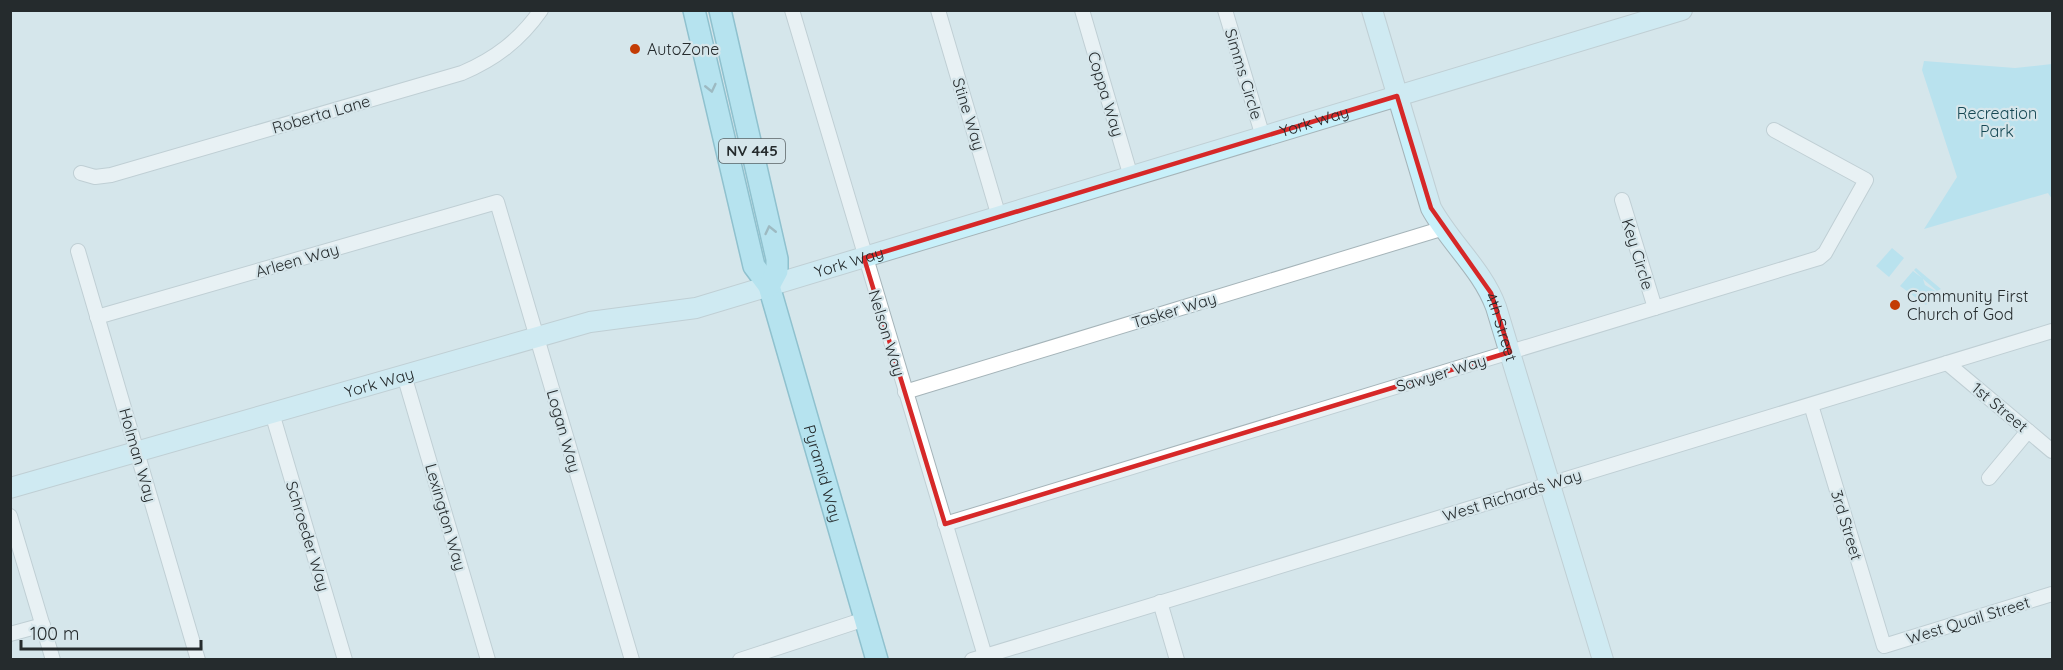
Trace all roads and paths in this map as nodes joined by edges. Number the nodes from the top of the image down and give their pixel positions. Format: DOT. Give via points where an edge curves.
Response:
graph roads {
  1 [pos="541,10"];
  2 [pos="694,10"];
  3 [pos="720,10"];
  4 [pos="792,10"];
  5 [pos="938,10"];
  6 [pos="1082,10"];
  7 [pos="1225,10"];
  8 [pos="1372,10"];
  9 [pos="1682,10"];
  10 [pos="1397,96"];
  11 [pos="1774,130"];
  12 [pos="1263,137"];
  13 [pos="81,173"];
  14 [pos="1131,177"];
  15 [pos="1622,200"];
  16 [pos="497,202"];
  17 [pos="999,217"];
  18 [pos="1444,228"];
  19 [pos="78,251"];
  20 [pos="864,258"];
  21 [pos="769,286"];
  22 [pos="1655,308"];
  23 [pos="97,317"];
  24 [pos="2052,331"];
  25 [pos="536,337"];
  26 [pos="1510,352"];
  27 [pos="1947,363"];
  28 [pos="404,375"];
  29 [pos="905,392"];
  30 [pos="1811,405"];
  31 [pos="272,413"];
  32 [pos="2028,431"];
  33 [pos="137,452"];
  34 [pos="2052,452"];
  35 [pos="1989,478"];
  36 [pos="1550,484"];
  37 [pos="10,488"];
  38 [pos="10,516"];
  39 [pos="945,524"];
  40 [pos="2052,594"];
  41 [pos="1160,602"];
  42 [pos="865,619"];
  43 [pos="43,625"];
  44 [pos="10,634"];
  45 [pos="1884,646"];
  46 [pos="978,658"];
  47 [pos="53,660"];
  48 [pos="198,660"];
  49 [pos="345,660"];
  50 [pos="488,660"];
  51 [pos="632,660"];
  52 [pos="740,660"];
  53 [pos="877,660"];
  54 [pos="1176,660"];
  55 [pos="1603,660"];
  1 -- 13 [label="street, Roberta Lane" via="499,55 462,73 111,175 94,177"];
  2 -- 21 [label="main road, Pyramid Way / NV 445, one-way" via="754,266"];
  21 -- 3 [label="main road, NV 445, one-way" via="777,271 777,259"];
  4 -- 20 [label="street, Nelson Way"];
  5 -- 17 [label="street, Stine Way"];
  6 -- 14 [label="street, Coppa Way"];
  7 -- 12 [label="street, Simms Circle"];
  8 -- 10 [label="street, 4th Street"];
  9 -- 10 [label="street, York Way"];
  10 -- 12 [label="street, York Way"];
  10 -- 18 [label="street, 4th Street" via="1431,208"];
  11 -- 22 [label="street, Sawyer Way" via="1866,180 1825,253"];
  12 -- 14 [label="street, York Way"];
  14 -- 17 [label="street, York Way"];
  15 -- 22 [label="street, Key Circle"];
  16 -- 23 [label="street, Arleen Way"];
  16 -- 25 [label="street, Logan Way"];
  17 -- 20 [label="street, York Way"];
  18 -- 26 [label="street, 4th Street" via="1491,293"];
  18 -- 29 [label="street, Tasker Way"];
  19 -- 23 [label="street, Holman Way"];
  20 -- 21 [label="street, York Way"];
  20 -- 29 [label="street, Nelson Way"];
  21 -- 25 [label="street, York Way" via="696,308 590,322"];
  21 -- 42 [label="main road, Pyramid Way / NV 445"];
  22 -- 26 [label="street, Sawyer Way"];
  23 -- 33 [label="street, Holman Way"];
  24 -- 27 [label="street, West Richards Way"];
  25 -- 28 [label="street, York Way"];
  25 -- 51 [label="street, Logan Way"];
  26 -- 36 [label="street, 4th Street"];
  26 -- 39 [label="street, Sawyer Way"];
  27 -- 30 [label="street, West Richards Way"];
  27 -- 32 [label="street, 1st Street"];
  28 -- 31 [label="street, York Way"];
  28 -- 50 [label="street, Lexington Way"];
  29 -- 39 [label="street, Nelson Way"];
  30 -- 36 [label="street, West Richards Way"];
  30 -- 45 [label="street, 3rd Street"];
  31 -- 33 [label="street, York Way"];
  31 -- 49 [label="street, Schroeder Way"];
  32 -- 34 [label="street, 1st Street"];
  32 -- 35 [label="street"];
  33 -- 37 [label="street, York Way"];
  33 -- 48 [label="street, Holman Way"];
  36 -- 41 [label="street, West Richards Way"];
  36 -- 55 [label="street, 4th Street"];
  38 -- 43 [label="street"];
  39 -- 46 [label="street, Nelson Way"];
  40 -- 45 [label="street, West Quail Street"];
  41 -- 46 [label="street, West Richards Way"];
  41 -- 54 [label="street"];
  42 -- 52 [label="street"];
  42 -- 53 [label="main road, Pyramid Way / NV 445"];
  43 -- 44 [label="street"];
  43 -- 47 [label="street"];
}
